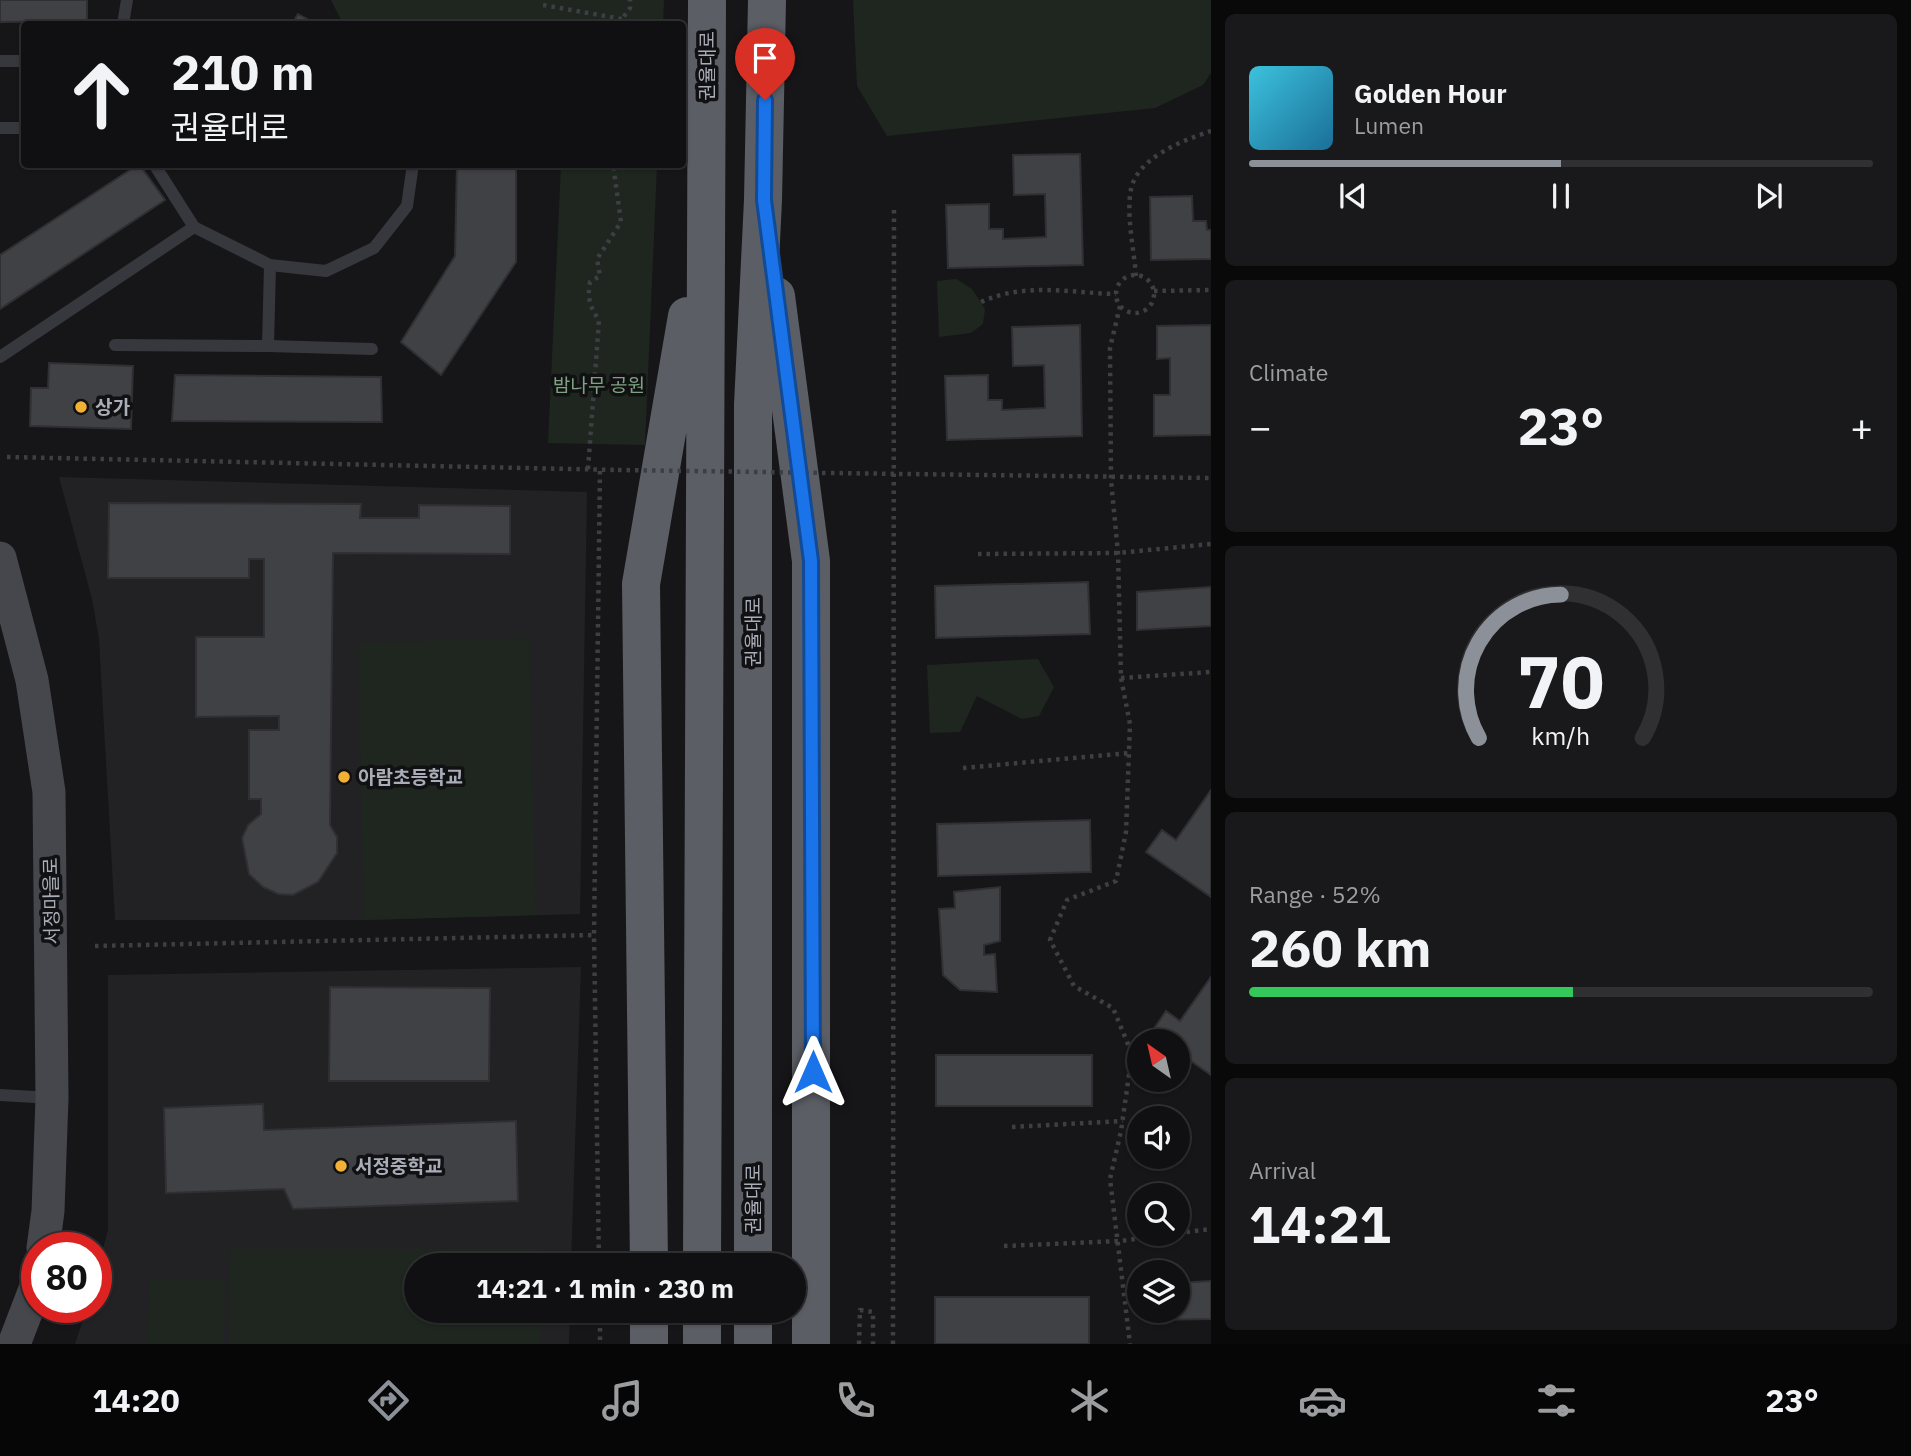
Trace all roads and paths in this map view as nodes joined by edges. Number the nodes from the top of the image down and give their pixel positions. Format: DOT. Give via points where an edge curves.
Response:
graph roads {
  1 [pos="127,0"];
  2 [pos="630,0"];
  3 [pos="707,0"];
  4 [pos="767,0"];
  5 [pos="543,5"];
  6 [pos="124,21"];
  7 [pos="618,21"];
  8 [pos="624,21"];
  9 [pos="0,61"];
  10 [pos="21,61"];
  11 [pos="0,128"];
  12 [pos="21,128"];
  13 [pos="1211,131"];
  14 [pos="157,168"];
  15 [pos="412,168"];
  16 [pos="614,168"];
  17 [pos="764,200"];
  18 [pos="706,207"];
  19 [pos="894,210"];
  20 [pos="194,227"];
  21 [pos="270,265"];
  22 [pos="1136,276"];
  23 [pos="1211,290"];
  24 [pos="1154,291"];
  25 [pos="1116,294"];
  26 [pos="981,302"];
  27 [pos="1120,306"];
  28 [pos="115,345"];
  29 [pos="268,346"];
  30 [pos="372,349"];
  31 [pos="0,356"];
  32 [pos="7,457"];
  33 [pos="588,470"];
  34 [pos="600,470"];
  35 [pos="893,474"];
  36 [pos="1111,477"];
  37 [pos="1211,478"];
  38 [pos="1211,544"];
  39 [pos="1118,553"];
  40 [pos="978,554"];
  41 [pos="0,558"];
  42 [pos="1211,672"];
  43 [pos="1121,678"];
  44 [pos="1129,753"];
  45 [pos="963,768"];
  46 [pos="594,935"];
  47 [pos="95,946"];
  48 [pos="0,1095"];
  49 [pos="52,1098"];
  50 [pos="1123,1121"];
  51 [pos="1012,1127"];
  52 [pos="1211,1228"];
  53 [pos="1190,1231"];
  54 [pos="45,1232"];
  55 [pos="1127,1240"];
  56 [pos="1120,1241"];
  57 [pos="1004,1246"];
  58 [pos="599,1253"];
  59 [pos="649,1253"];
  60 [pos="702,1253"];
  61 [pos="753,1253"];
  62 [pos="22,1323"];
  63 [pos="600,1323"];
  64 [pos="649,1323"];
  65 [pos="702,1323"];
  66 [pos="753,1323"];
  67 [pos="14,1344"];
  68 [pos="600,1344"];
  69 [pos="649,1344"];
  70 [pos="702,1344"];
  71 [pos="753,1344"];
  72 [pos="811,1344"];
  73 [pos="859,1344"];
  74 [pos="873,1344"];
  75 [pos="893,1344"];
  76 [pos="1130,1344"];
  1 -- 6 [label="lane"];
  2 -- 8 [label="path"];
  3 -- 18 [label="highway, 권율대로"];
  4 -- 17 [label="highway, 권율대로"];
  5 -- 7 [label="path"];
  9 -- 10 [label="lane"];
  11 -- 12 [label="lane"];
  13 -- 22 [label="path" via="1162,153 1142,169 1131,188"];
  14 -- 20 [label="lane"];
  15 -- 21 [label="lane" via="407,206 373,248 326,271"];
  16 -- 33 [label="path" via="621,222 597,259 600,276 590,282 588,295 599,320"];
  17 -- 61 [label="highway, 권율대로" via="753,405"];
  17 -- 72 [label="highway" via="811,561"];
  18 -- 59 [label="highway" via="641,584"];
  18 -- 60 [label="highway, 권율대로"];
  19 -- 35 [label="path"];
  20 -- 21 [label="lane"];
  20 -- 31 [label="lane"];
  21 -- 29 [label="lane"];
  22 -- 24 [label="path" via="1148,280"];
  22 -- 25 [label="path" via="1120,283"];
  23 -- 24 [label="path"];
  24 -- 27 [label="path" via="1152,303 1143,312 1130,313"];
  25 -- 26 [label="path" via="1038,288 998,294"];
  25 -- 27 [label="path"];
  27 -- 36 [label="path" via="1110,348"];
  28 -- 29 [label="lane"];
  29 -- 30 [label="lane"];
  32 -- 33 [label="path"];
  33 -- 34 [label="path"];
  34 -- 35 [label="path, bridge"];
  34 -- 46 [label="path"];
  35 -- 36 [label="path"];
  35 -- 75 [label="path"];
  36 -- 37 [label="path"];
  36 -- 39 [label="path"];
  38 -- 39 [label="path"];
  39 -- 40 [label="path"];
  39 -- 43 [label="path"];
  41 -- 49 [label="main road, 서정마을로" via="32,680 50,792"];
  42 -- 43 [label="path"];
  43 -- 44 [label="path" via="1130,724"];
  44 -- 45 [label="path"];
  44 -- 50 [label="path" via="1126,832 1116,881 1066,900 1050,940 1074,986 1112,1008 1132,1054"];
  46 -- 47 [label="path"];
  46 -- 58 [label="path"];
  48 -- 49 [label="lane"];
  49 -- 54 [label="main road, 서정마을로"];
  50 -- 51 [label="path"];
  50 -- 56 [label="path" via="1110,1179"];
  52 -- 53 [label="path"];
  55 -- 56 [label="path"];
  56 -- 57 [label="path"];
  56 -- 76 [label="path"];
  62 -- 67 [label="main road"];
  63 -- 68 [label="path"];
  64 -- 69 [label="highway"];
  65 -- 70 [label="highway"];
  66 -- 71 [label="highway"];
  73 -- 74 [label="path" via="860,1310 873,1311"];
}
